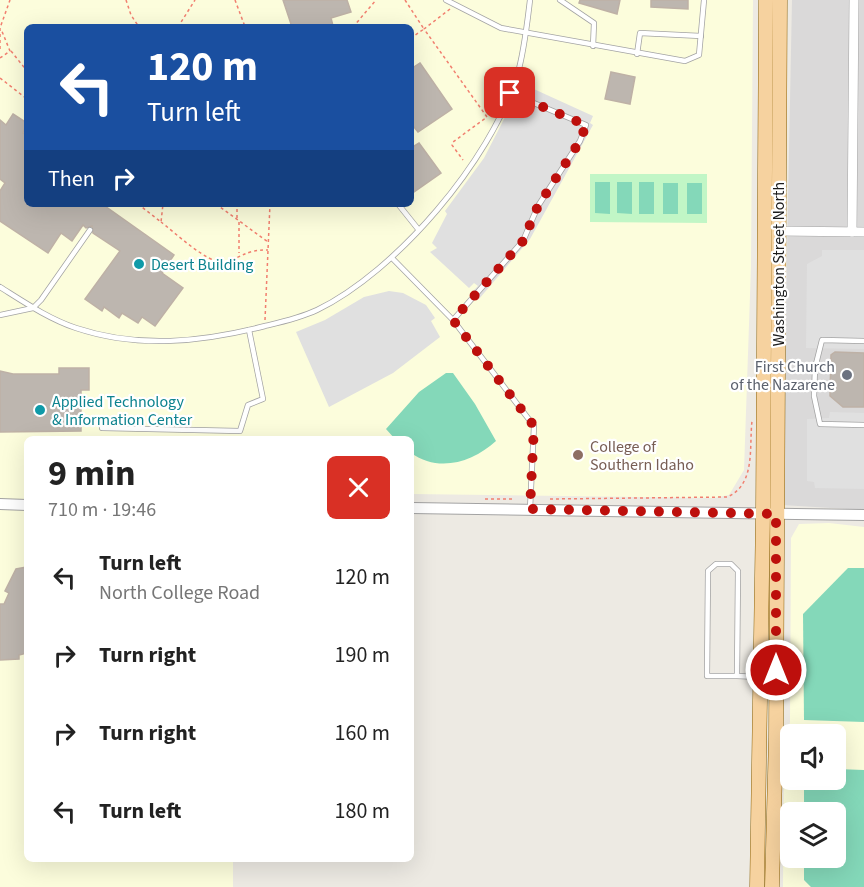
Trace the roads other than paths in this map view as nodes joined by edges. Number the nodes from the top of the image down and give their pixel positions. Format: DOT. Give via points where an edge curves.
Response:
graph roads {
  1 [pos="446,0"];
  2 [pos="530,0"];
  3 [pos="560,0"];
  4 [pos="704,0"];
  5 [pos="766,0"];
  6 [pos="780,0"];
  7 [pos="854,0"];
  8 [pos="525,33"];
  9 [pos="701,36"];
  10 [pos="593,46"];
  11 [pos="637,54"];
  12 [pos="510,93"];
  13 [pos="400,207"];
  14 [pos="418,229"];
  15 [pos="90,230"];
  16 [pos="779,231"];
  17 [pos="852,232"];
  18 [pos="864,232"];
  19 [pos="392,258"];
  20 [pos="0,287"];
  21 [pos="33,308"];
  22 [pos="0,315"];
  23 [pos="453,320"];
  24 [pos="249,330"];
  25 [pos="864,341"];
  26 [pos="864,425"];
  27 [pos="102,428"];
  28 [pos="0,504"];
  29 [pos="24,505"];
  30 [pos="414,508"];
  31 [pos="530,509"];
  32 [pos="770,514"];
  33 [pos="864,515"];
  34 [pos="737,676"];
  35 [pos="761,677"];
  36 [pos="757,887"];
  37 [pos="772,887"];
  1 -- 8 [label="lane" via="501,28"];
  2 -- 8 [label="lane"];
  3 -- 10 [label="lane" via="594,23"];
  4 -- 9 [label="lane"];
  5 -- 32 [label="main road, Washington Street North"];
  6 -- 16 [label="main road, Washington Street North"];
  7 -- 17 [label="street"];
  8 -- 10 [label="lane"];
  8 -- 12 [label="lane"];
  9 -- 11 [label="lane" via="640,33"];
  9 -- 11 [label="lane" via="699,55 685,62"];
  10 -- 11 [label="lane"];
  12 -- 14 [label="lane" via="482,151"];
  12 -- 23 [label="lane" via="586,125 538,206 523,241"];
  13 -- 14 [label="lane"];
  14 -- 19 [label="lane"];
  15 -- 21 [label="lane"];
  16 -- 17 [label="street"];
  16 -- 32 [label="main road, Washington Street North"];
  17 -- 18 [label="street"];
  19 -- 23 [label="lane"];
  19 -- 24 [label="lane" via="319,309"];
  20 -- 21 [label="lane"];
  21 -- 22 [label="lane"];
  21 -- 24 [label="lane" via="76,328 150,342 189,341"];
  23 -- 31 [label="lane" via="534,426"];
  24 -- 27 [label="lane" via="262,399 248,405 240,431"];
  25 -- 26 [label="lane" via="822,340 814,396 820,424"];
  28 -- 29 [label="street"];
  30 -- 31 [label="street"];
  31 -- 32 [label="street"];
  32 -- 33 [label="street"];
  32 -- 35 [label="main road, Washington Street North"];
  32 -- 37 [label="main road, Washington Street North"];
  34 -- 34 [label="lane" via="738,571 731,564 716,564 708,571 707,676"];
  34 -- 35 [label="lane"];
  35 -- 36 [label="main road, Washington Street North"];
}
